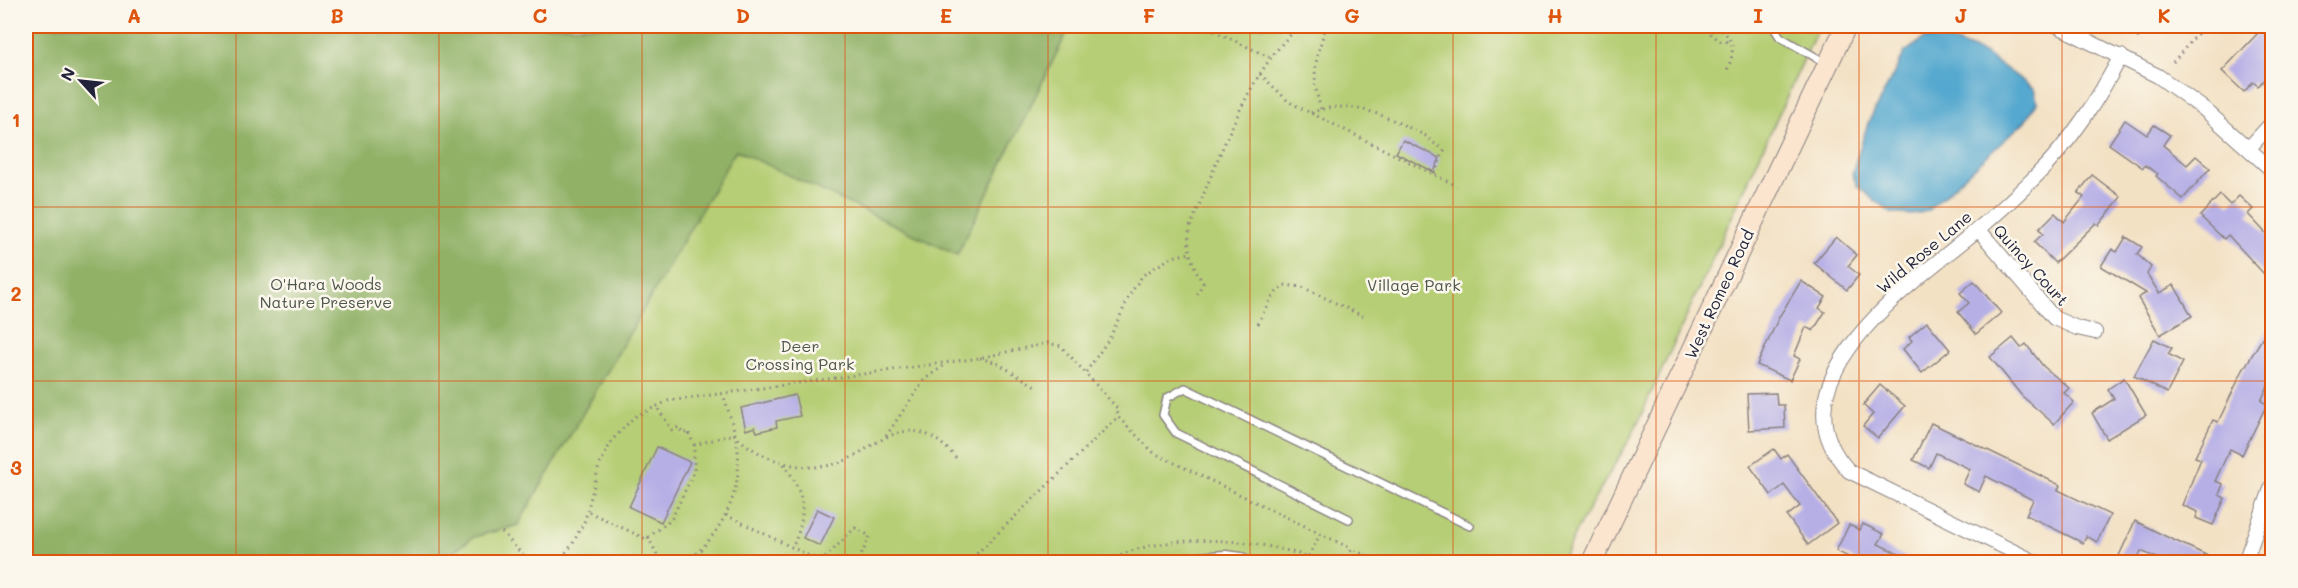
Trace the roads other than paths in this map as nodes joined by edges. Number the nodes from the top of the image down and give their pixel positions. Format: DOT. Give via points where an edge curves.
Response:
graph roads {
  1 [pos="1773,26"];
  2 [pos="1846,26"];
  3 [pos="2058,26"];
  4 [pos="2121,56"];
  5 [pos="1828,64"];
  6 [pos="2272,123"];
  7 [pos="2249,148"];
  8 [pos="2272,170"];
  9 [pos="1978,229"];
  10 [pos="2094,332"];
  11 [pos="2272,486"];
  12 [pos="1349,519"];
  13 [pos="1470,526"];
  14 [pos="1200,562"];
  15 [pos="1241,562"];
  16 [pos="1592,562"];
  17 [pos="2035,562"];
  18 [pos="2245,562"];
  1 -- 5 [label="lane" via="1780,37"];
  2 -- 5 [label="main road, West Romeo Road"];
  3 -- 4 [label="street"];
  4 -- 7 [label="street" via="2158,76 2204,109"];
  4 -- 9 [label="street, Wild Rose Lane" via="2076,131 2035,177"];
  5 -- 16 [label="main road, West Romeo Road"];
  6 -- 7 [label="street"];
  7 -- 8 [label="street"];
  9 -- 10 [label="street, Quincy Court" via="2055,318"];
  9 -- 17 [label="street, Wild Rose Lane" via="1900,291 1858,337 1830,385 1824,420 1831,446 1849,471"];
  11 -- 18 [label="street"];
  12 -- 13 [label="lane" via="1176,433 1163,415 1167,398 1185,388"];
  14 -- 15 [label="street"];
}
